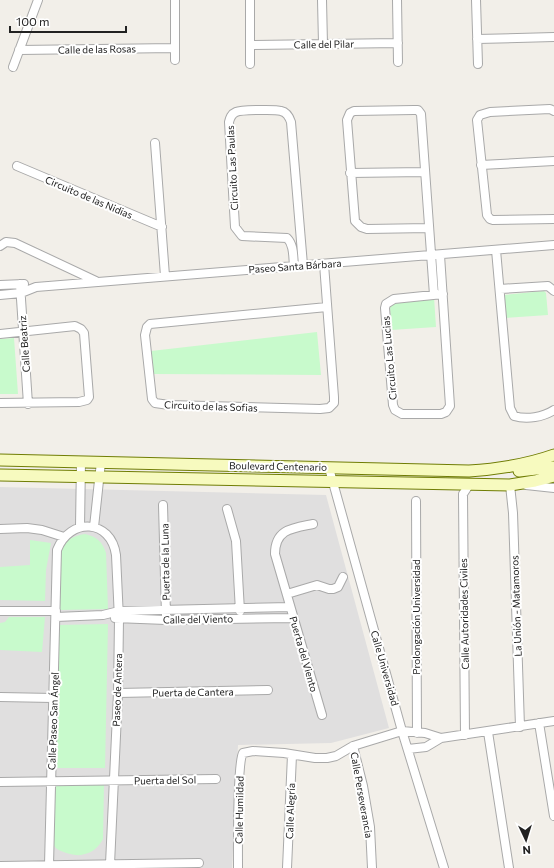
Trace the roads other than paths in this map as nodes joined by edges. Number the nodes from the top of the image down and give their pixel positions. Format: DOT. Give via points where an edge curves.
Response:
graph roads {
  1 [pos="38,0"];
  2 [pos="175,0"];
  3 [pos="250,0"];
  4 [pos="322,0"];
  5 [pos="397,0"];
  6 [pos="476,0"];
  7 [pos="554,37"];
  8 [pos="478,39"];
  9 [pos="398,43"];
  10 [pos="323,44"];
  11 [pos="250,45"];
  12 [pos="175,48"];
  13 [pos="20,50"];
  14 [pos="175,60"];
  15 [pos="398,62"];
  16 [pos="250,64"];
  17 [pos="478,64"];
  18 [pos="13,67"];
  19 [pos="554,111"];
  20 [pos="155,143"];
  21 [pos="554,161"];
  22 [pos="482,165"];
  23 [pos="17,166"];
  24 [pos="425,172"];
  25 [pos="350,173"];
  26 [pos="554,218"];
  27 [pos="162,228"];
  28 [pos="429,228"];
  29 [pos="554,245"];
  30 [pos="0,246"];
  31 [pos="496,250"];
  32 [pos="431,255"];
  33 [pos="440,255"];
  34 [pos="324,264"];
  35 [pos="298,265"];
  36 [pos="165,276"];
  37 [pos="96,282"];
  38 [pos="20,284"];
  39 [pos="0,285"];
  40 [pos="36,287"];
  41 [pos="500,290"];
  42 [pos="554,291"];
  43 [pos="21,292"];
  44 [pos="443,294"];
  45 [pos="0,295"];
  46 [pos="434,295"];
  47 [pos="327,307"];
  48 [pos="23,331"];
  49 [pos="0,334"];
  50 [pos="0,403"];
  51 [pos="28,404"];
  52 [pos="554,410"];
  53 [pos="554,455"];
  54 [pos="0,460"];
  55 [pos="81,461"];
  56 [pos="101,462"];
  57 [pos="554,467"];
  58 [pos="329,468"];
  59 [pos="495,469"];
  60 [pos="0,475"];
  61 [pos="80,476"];
  62 [pos="100,476"];
  63 [pos="554,476"];
  64 [pos="333,482"];
  65 [pos="514,484"];
  66 [pos="463,488"];
  67 [pos="554,488"];
  68 [pos="416,501"];
  69 [pos="163,505"];
  70 [pos="227,508"];
  71 [pos="312,524"];
  72 [pos="80,527"];
  73 [pos="94,527"];
  74 [pos="0,529"];
  75 [pos="64,537"];
  76 [pos="343,577"];
  77 [pos="287,594"];
  78 [pos="240,607"];
  79 [pos="290,607"];
  80 [pos="166,610"];
  81 [pos="0,611"];
  82 [pos="56,614"];
  83 [pos="119,615"];
  84 [pos="240,618"];
  85 [pos="293,618"];
  86 [pos="166,620"];
  87 [pos="268,690"];
  88 [pos="118,693"];
  89 [pos="0,697"];
  90 [pos="53,698"];
  91 [pos="322,714"];
  92 [pos="554,721"];
  93 [pos="539,723"];
  94 [pos="520,726"];
  95 [pos="402,731"];
  96 [pos="488,732"];
  97 [pos="417,733"];
  98 [pos="465,735"];
  99 [pos="441,738"];
  100 [pos="353,746"];
  101 [pos="408,750"];
  102 [pos="292,755"];
  103 [pos="216,780"];
  104 [pos="114,781"];
  105 [pos="0,782"];
  106 [pos="51,782"];
  107 [pos="554,816"];
  108 [pos="199,863"];
  109 [pos="110,864"];
  110 [pos="49,865"];
  111 [pos="0,866"];
  112 [pos="77,866"];
  113 [pos="238,868"];
  114 [pos="287,868"];
  115 [pos="372,868"];
  116 [pos="444,868"];
  117 [pos="509,868"];
  1 -- 13 [label="street"];
  2 -- 12 [label="street"];
  3 -- 11 [label="street"];
  4 -- 10 [label="street"];
  5 -- 9 [label="street"];
  6 -- 8 [label="street"];
  7 -- 8 [label="street"];
  8 -- 17 [label="street"];
  9 -- 10 [label="street, Calle del Pilar"];
  9 -- 15 [label="street"];
  10 -- 11 [label="street, Calle del Pilar"];
  11 -- 16 [label="street"];
  12 -- 13 [label="street, Calle de las Rosas"];
  12 -- 14 [label="street"];
  13 -- 18 [label="street"];
  19 -- 22 [label="street" via="550,109 490,112 480,115 477,120"];
  20 -- 27 [label="street"];
  21 -- 22 [label="street"];
  22 -- 26 [label="street" via="486,216 490,219"];
  23 -- 27 [label="street, Circuito de las Nidias"];
  24 -- 25 [label="street"];
  24 -- 25 [label="street" via="421,114 414,110 350,113 347,120"];
  24 -- 28 [label="street"];
  25 -- 28 [label="street" via="354,221 357,225 367,229"];
  27 -- 36 [label="street"];
  28 -- 32 [label="street"];
  29 -- 31 [label="street, Paseo Santa Bárbara"];
  30 -- 37 [label="street" via="6,242 15,243"];
  31 -- 33 [label="street, Paseo Santa Bárbara"];
  31 -- 41 [label="street"];
  32 -- 33 [label="street, Paseo Santa Bárbara"];
  32 -- 34 [label="street, Paseo Santa Bárbara"];
  32 -- 46 [label="street"];
  33 -- 44 [label="street, Circuito Las Lucias"];
  34 -- 35 [label="street, Paseo Santa Bárbara"];
  34 -- 47 [label="street, Circuito de las Sofias"];
  35 -- 35 [label="street, Circuito Las Paulas" via="291,122 288,115 281,111 235,112 229,122 235,227 242,236 287,238 291,242"];
  35 -- 36 [label="street, Paseo Santa Bárbara"];
  36 -- 37 [label="street, Paseo Santa Bárbara"];
  37 -- 40 [label="street, Paseo Santa Bárbara"];
  38 -- 39 [label="street, Paseo Santa Bárbara"];
  38 -- 40 [label="street, Paseo Santa Bárbara"];
  38 -- 43 [label="street, Calle Beatriz"];
  40 -- 43 [label="street, Paseo Santa Bárbara"];
  41 -- 42 [label="street" via="548,286"];
  41 -- 52 [label="street" via="511,412 514,416 525,418 540,416"];
  43 -- 45 [label="street, Paseo Santa Bárbara"];
  43 -- 48 [label="street, Calle Beatriz"];
  44 -- 46 [label="street, Circuito Las Lucias"];
  44 -- 46 [label="street, Circuito Las Lucias" via="450,406 441,414 402,414 395,410 393,405 386,304 394,299"];
  47 -- 47 [label="street, Circuito de las Sofias" via="334,397 334,403 329,408 169,405 155,403 152,399 145,335 150,324"];
  48 -- 49 [label="street"];
  48 -- 51 [label="street, Calle Beatriz"];
  48 -- 51 [label="street" via="75,326 81,329 84,333 89,397 79,402"];
  50 -- 51 [label="street"];
  53 -- 59 [label="main road, Boulevard Centenario" via="526,464"];
  54 -- 55 [label="main road, Boulevard Centenario"];
  55 -- 56 [label="main road, Boulevard Centenario"];
  55 -- 61 [label="street"];
  56 -- 58 [label="main road, Boulevard Centenario"];
  56 -- 62 [label="street"];
  57 -- 59 [label="main road" via="514,472"];
  58 -- 59 [label="main road, Boulevard Centenario" via="469,471"];
  58 -- 64 [label="street, Calle Universidad"];
  60 -- 61 [label="main road, Boulevard Centenario"];
  61 -- 62 [label="main road, Boulevard Centenario"];
  61 -- 72 [label="street"];
  62 -- 64 [label="main road, Boulevard Centenario"];
  62 -- 73 [label="street"];
  63 -- 65 [label="main road, Boulevard Centenario"];
  64 -- 66 [label="main road, Boulevard Centenario"];
  64 -- 95 [label="street, Calle Universidad"];
  65 -- 66 [label="main road, Boulevard Centenario"];
  65 -- 67 [label="street"];
  65 -- 94 [label="street, La Unión - Matamoros"];
  66 -- 98 [label="street, Calle Autoridades Civiles"];
  68 -- 97 [label="street, Prolongación Universidad"];
  69 -- 80 [label="street, Puerta de la Luna"];
  70 -- 78 [label="street" via="236,541"];
  71 -- 77 [label="street, Puerta del Viento" via="288,529 282,533 275,547"];
  72 -- 73 [label="street"];
  72 -- 75 [label="street"];
  73 -- 83 [label="street, Paseo de Antera" via="106,533 115,548"];
  74 -- 75 [label="street" via="27,528"];
  75 -- 82 [label="street, Calle Paseo San Ángel" via="57,550"];
  76 -- 77 [label="street" via="338,587 333,589 317,586"];
  77 -- 79 [label="street, Puerta del Viento"];
  78 -- 79 [label="street, Calle del Viento"];
  78 -- 80 [label="street, Calle del Viento"];
  78 -- 84 [label="street"];
  79 -- 85 [label="street, Puerta del Viento"];
  80 -- 83 [label="street, Calle del Viento"];
  80 -- 86 [label="street, Puerta de la Luna"];
  81 -- 82 [label="street, Calle del Viento"];
  82 -- 83 [label="street, Calle del Viento"];
  82 -- 90 [label="street, Calle Paseo San Ángel"];
  83 -- 86 [label="street, Calle del Viento"];
  83 -- 88 [label="street, Paseo de Antera"];
  84 -- 85 [label="street, Calle del Viento"];
  84 -- 86 [label="street, Calle del Viento"];
  85 -- 91 [label="street, Puerta del Viento"];
  87 -- 88 [label="street, Puerta de Cantera"];
  88 -- 104 [label="street, Paseo de Antera"];
  89 -- 90 [label="street"];
  90 -- 106 [label="street, Calle Paseo San Ángel"];
  92 -- 93 [label="street"];
  93 -- 94 [label="street"];
  93 -- 107 [label="street"];
  94 -- 96 [label="street"];
  95 -- 97 [label="street"];
  95 -- 100 [label="street"];
  95 -- 101 [label="street, Calle Universidad"];
  96 -- 98 [label="street"];
  96 -- 117 [label="street"];
  97 -- 99 [label="street"];
  98 -- 99 [label="street"];
  99 -- 101 [label="street" via="426,747"];
  100 -- 102 [label="street" via="327,758"];
  100 -- 115 [label="street, Calle Perseverancia" via="370,827"];
  101 -- 116 [label="street, Calle Universidad"];
  102 -- 113 [label="street, Calle Humildad" via="253,751 243,753 240,758"];
  102 -- 114 [label="street, Calle Alegría"];
  103 -- 104 [label="street, Puerta del Sol"];
  104 -- 106 [label="street, Puerta del Sol"];
  104 -- 109 [label="street, Paseo de Antera"];
  105 -- 106 [label="street, Puerta del Sol"];
  106 -- 110 [label="street, Calle Paseo San Ángel"];
  108 -- 109 [label="street"];
  109 -- 112 [label="street"];
  110 -- 111 [label="street"];
  110 -- 112 [label="street"];
}
